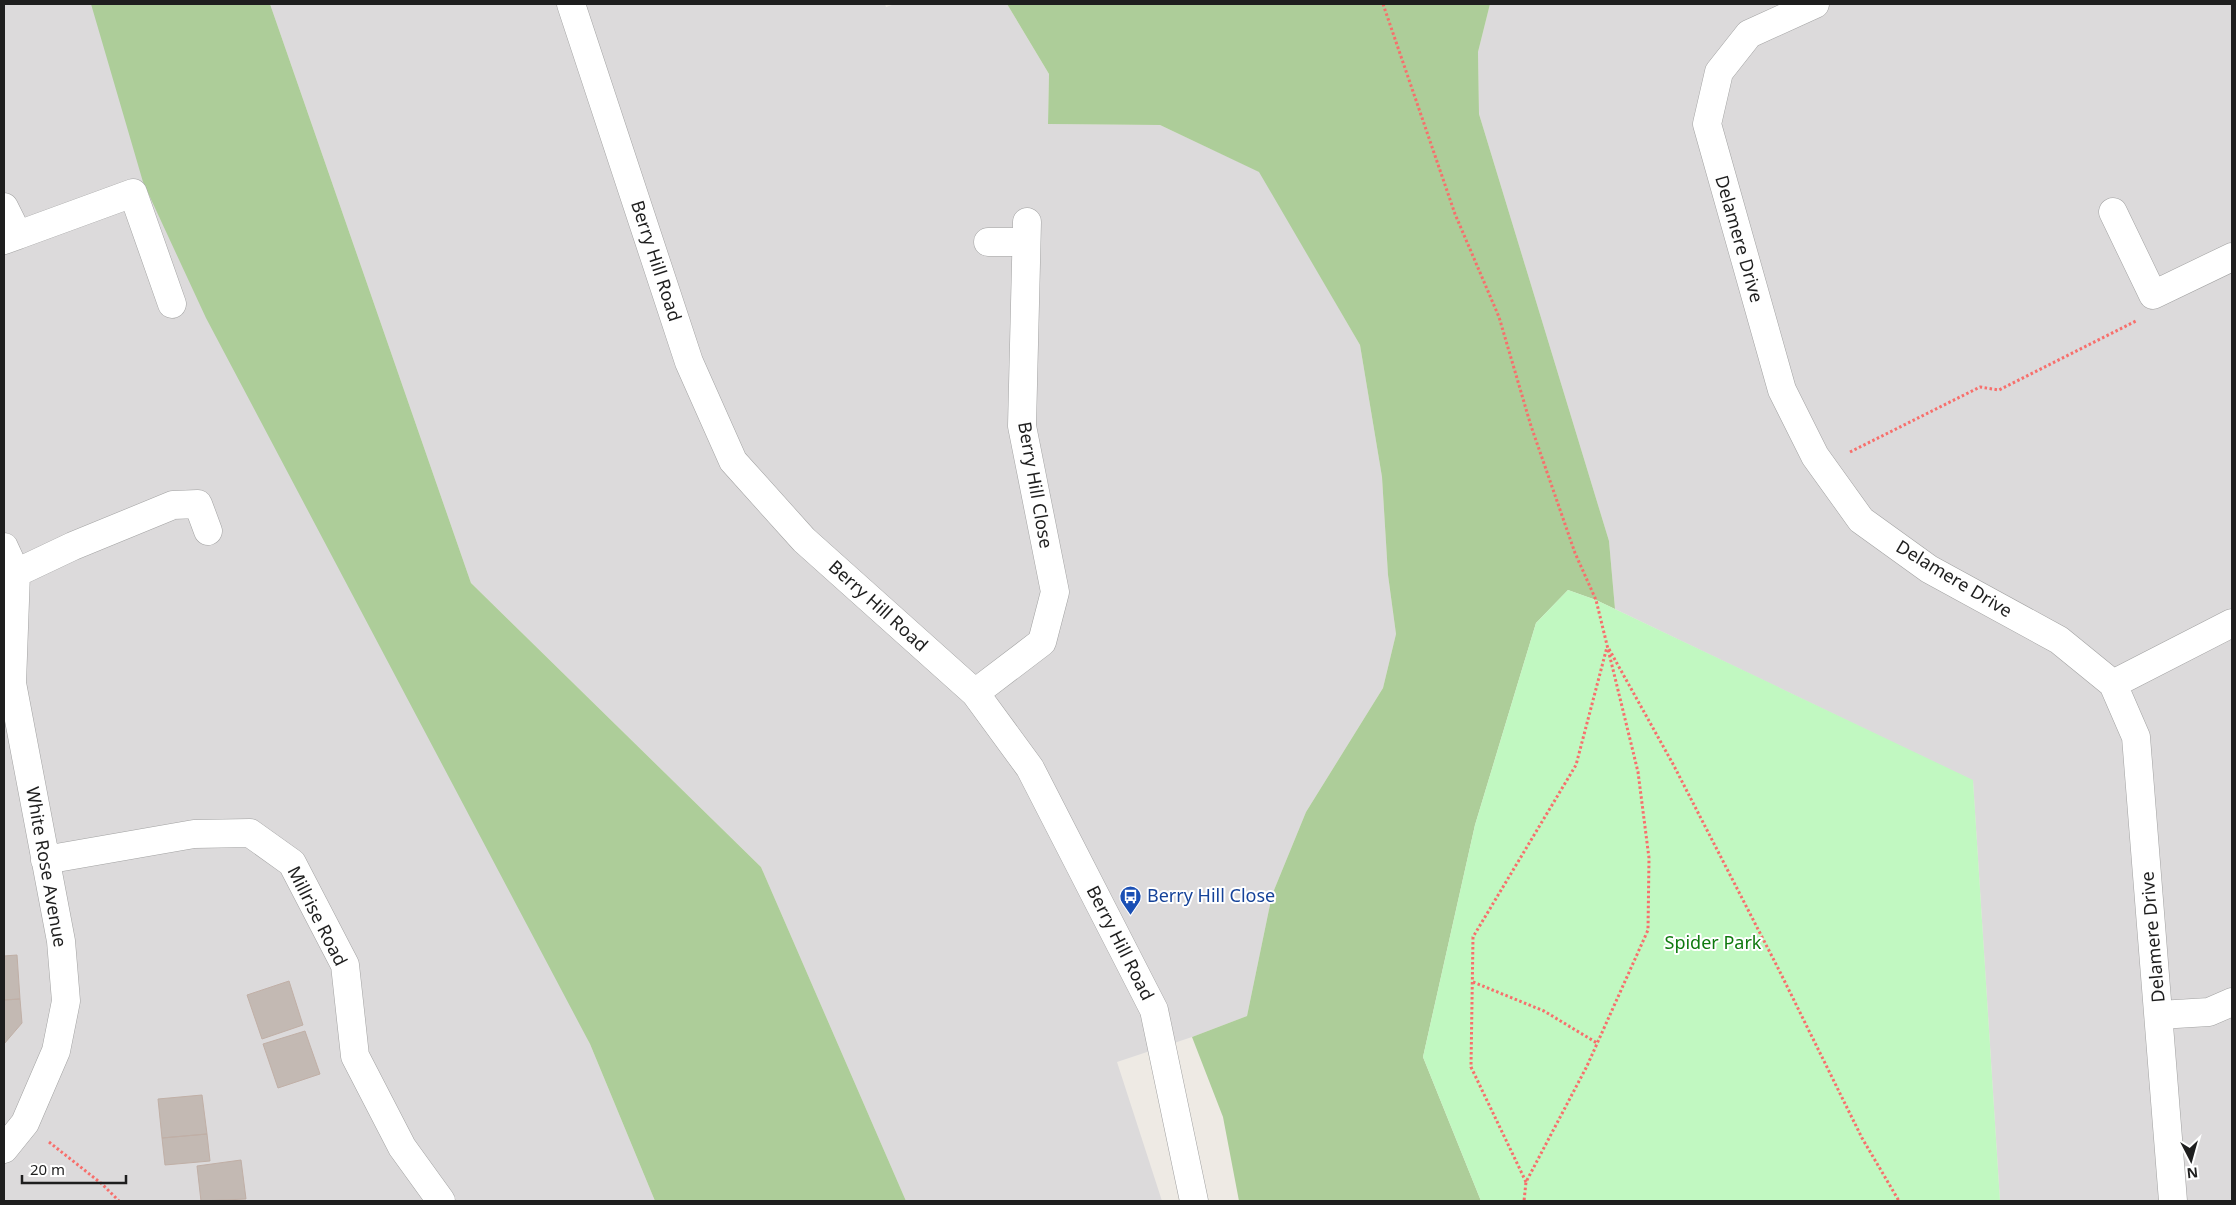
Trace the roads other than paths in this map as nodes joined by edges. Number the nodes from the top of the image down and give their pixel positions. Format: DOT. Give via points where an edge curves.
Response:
graph roads {
  1 [pos="571,4"];
  2 [pos="1816,4"];
  3 [pos="4,207"];
  4 [pos="2113,212"];
  5 [pos="11,237"];
  6 [pos="988,242"];
  7 [pos="2232,257"];
  8 [pos="172,304"];
  9 [pos="208,531"];
  10 [pos="4,547"];
  11 [pos="16,573"];
  12 [pos="2232,623"];
  13 [pos="8,683"];
  14 [pos="2112,684"];
  15 [pos="976,693"];
  16 [pos="45,860"];
  17 [pos="2232,1002"];
  18 [pos="2159,1015"];
  19 [pos="4,1149"];
  20 [pos="441,1201"];
  21 [pos="1194,1201"];
  22 [pos="2173,1201"];
  1 -- 15 [label="street, Berry Hill Road" via="689,362 733,461 804,540"];
  2 -- 14 [label="street, Delamere Drive" via="1749,34 1718,72 1707,124 1782,390 1822,466 1861,520 1930,569 2059,640"];
  3 -- 5 [label="street"];
  4 -- 7 [label="street" via="2153,295"];
  5 -- 8 [label="street" via="134,193"];
  6 -- 15 [label="street, Berry Hill Close" via="1026,232 1022,426 1055,592 1042,642"];
  9 -- 11 [label="street" via="198,504 172,504"];
  10 -- 11 [label="street, White Rose Avenue"];
  11 -- 13 [label="street, White Rose Avenue"];
  12 -- 14 [label="street"];
  13 -- 16 [label="street, White Rose Avenue"];
  14 -- 18 [label="street, Delamere Drive" via="2136,737"];
  15 -- 21 [label="street, Berry Hill Road" via="1030,768 1154,1010"];
  16 -- 19 [label="street, White Rose Avenue" via="61,941 66,1001 56,1051 25,1123"];
  16 -- 20 [label="street, Millrise Road" via="194,834 250,833 292,863 345,965 355,1056 402,1147"];
  17 -- 18 [label="street" via="2209,1012"];
  18 -- 22 [label="street, Delamere Drive"];
}
